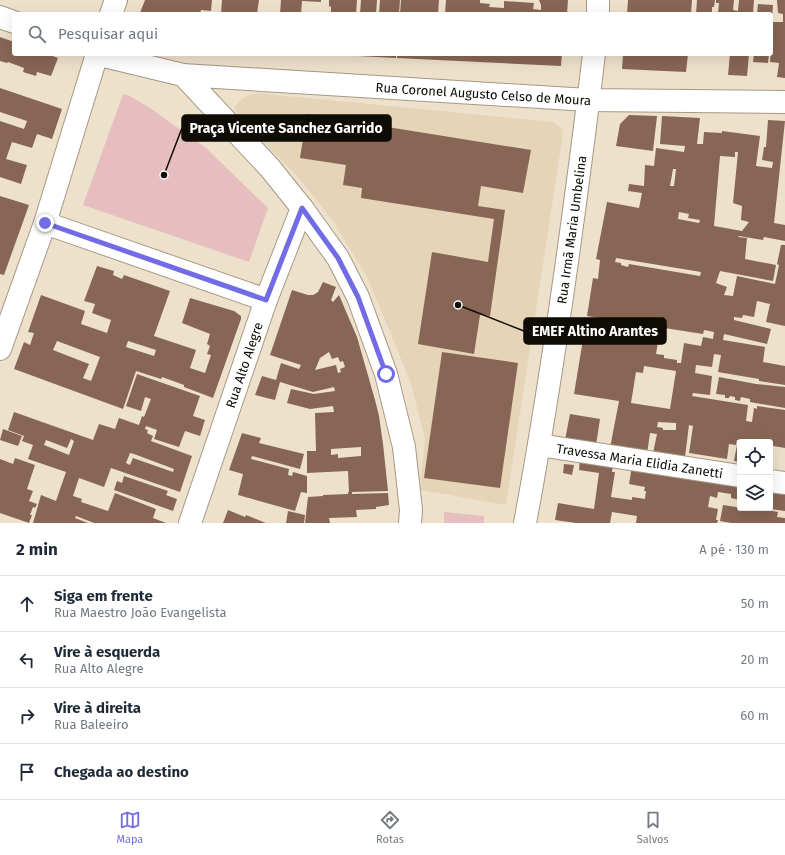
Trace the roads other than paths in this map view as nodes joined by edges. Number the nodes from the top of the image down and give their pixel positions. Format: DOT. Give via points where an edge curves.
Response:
graph roads {
  1 [pos="116,0"];
  2 [pos="598,0"];
  3 [pos="112,12"];
  4 [pos="598,12"];
  5 [pos="0,17"];
  6 [pos="12,21"];
  7 [pos="96,56"];
  8 [pos="105,56"];
  9 [pos="594,56"];
  10 [pos="183,75"];
  11 [pos="588,100"];
  12 [pos="785,102"];
  13 [pos="302,208"];
  14 [pos="45,223"];
  15 [pos="266,300"];
  16 [pos="0,349"];
  17 [pos="539,445"];
  18 [pos="737,476"];
  19 [pos="773,481"];
  20 [pos="785,483"];
  21 [pos="190,523"];
  22 [pos="410,523"];
  23 [pos="525,523"];
  1 -- 3 [label="street"];
  2 -- 4 [label="street"];
  5 -- 6 [label="street"];
  7 -- 14 [label="street"];
  8 -- 10 [label="street, Rua Coronel Augusto Celso de Moura"];
  9 -- 11 [label="street, Rua Irmã Maria Umbelina"];
  10 -- 11 [label="street, Rua Coronel Augusto Celso de Moura"];
  10 -- 13 [label="street" via="270,168"];
  11 -- 12 [label="street, Rua Coronel Augusto Celso de Moura"];
  11 -- 17 [label="street, Rua Irmã Maria Umbelina"];
  13 -- 15 [label="street, Rua Alto Alegre"];
  13 -- 22 [label="street" via="338,258 358,297 384,368 404,447 411,510"];
  14 -- 15 [label="street"];
  14 -- 16 [label="street"];
  15 -- 21 [label="street, Rua Alto Alegre"];
  17 -- 18 [label="street, Travessa Maria Elidia Zanetti"];
  17 -- 23 [label="street, Rua Irmã Maria Umbelina"];
  19 -- 20 [label="street"];
}
